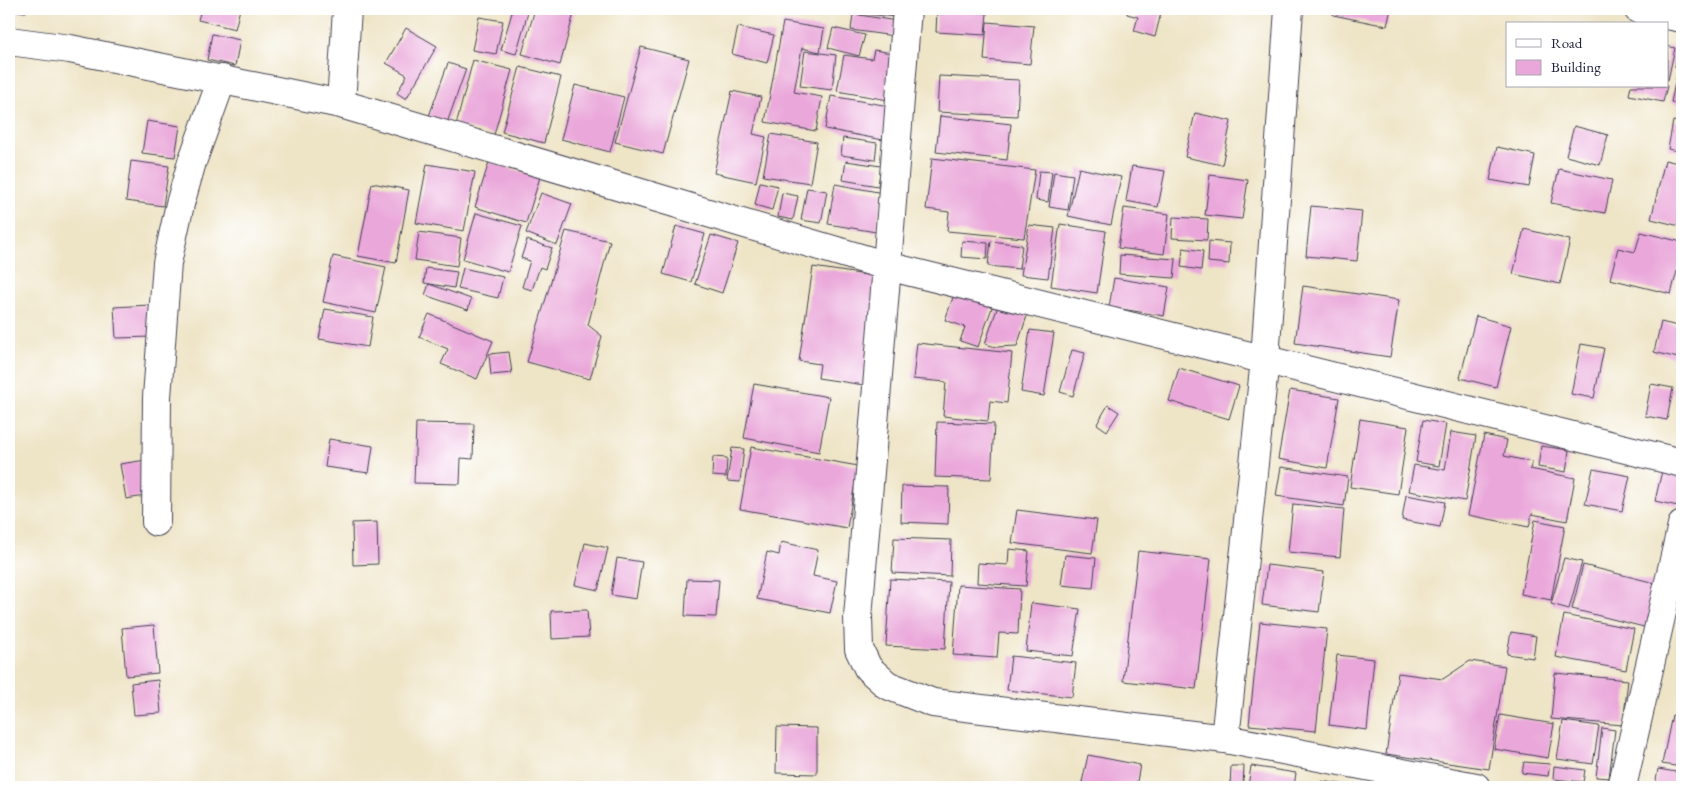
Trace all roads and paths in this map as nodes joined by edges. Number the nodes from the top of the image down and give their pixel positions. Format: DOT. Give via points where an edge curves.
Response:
graph roads {
  1 [pos="347,9"];
  2 [pos="907,9"];
  3 [pos="1289,9"];
  4 [pos="1638,9"];
  5 [pos="1682,18"];
  6 [pos="9,41"];
  7 [pos="222,79"];
  8 [pos="341,104"];
  9 [pos="887,266"];
  10 [pos="1265,359"];
  11 [pos="1682,463"];
  12 [pos="156,522"];
  13 [pos="1682,525"];
  14 [pos="1225,739"];
  15 [pos="1476,787"];
  16 [pos="1622,787"];
  1 -- 8 [label="street"];
  2 -- 9 [label="street"];
  3 -- 10 [label="street"];
  4 -- 5 [label="street"];
  6 -- 7 [label="street" via="70,49"];
  7 -- 8 [label="street"];
  7 -- 12 [label="street" via="192,162 167,263 157,398"];
  8 -- 9 [label="street"];
  9 -- 10 [label="street"];
  9 -- 14 [label="street" via="858,617 859,649 868,668 886,685 933,703"];
  10 -- 11 [label="street"];
  10 -- 14 [label="street"];
  13 -- 16 [label="street"];
  14 -- 15 [label="street"];
}
